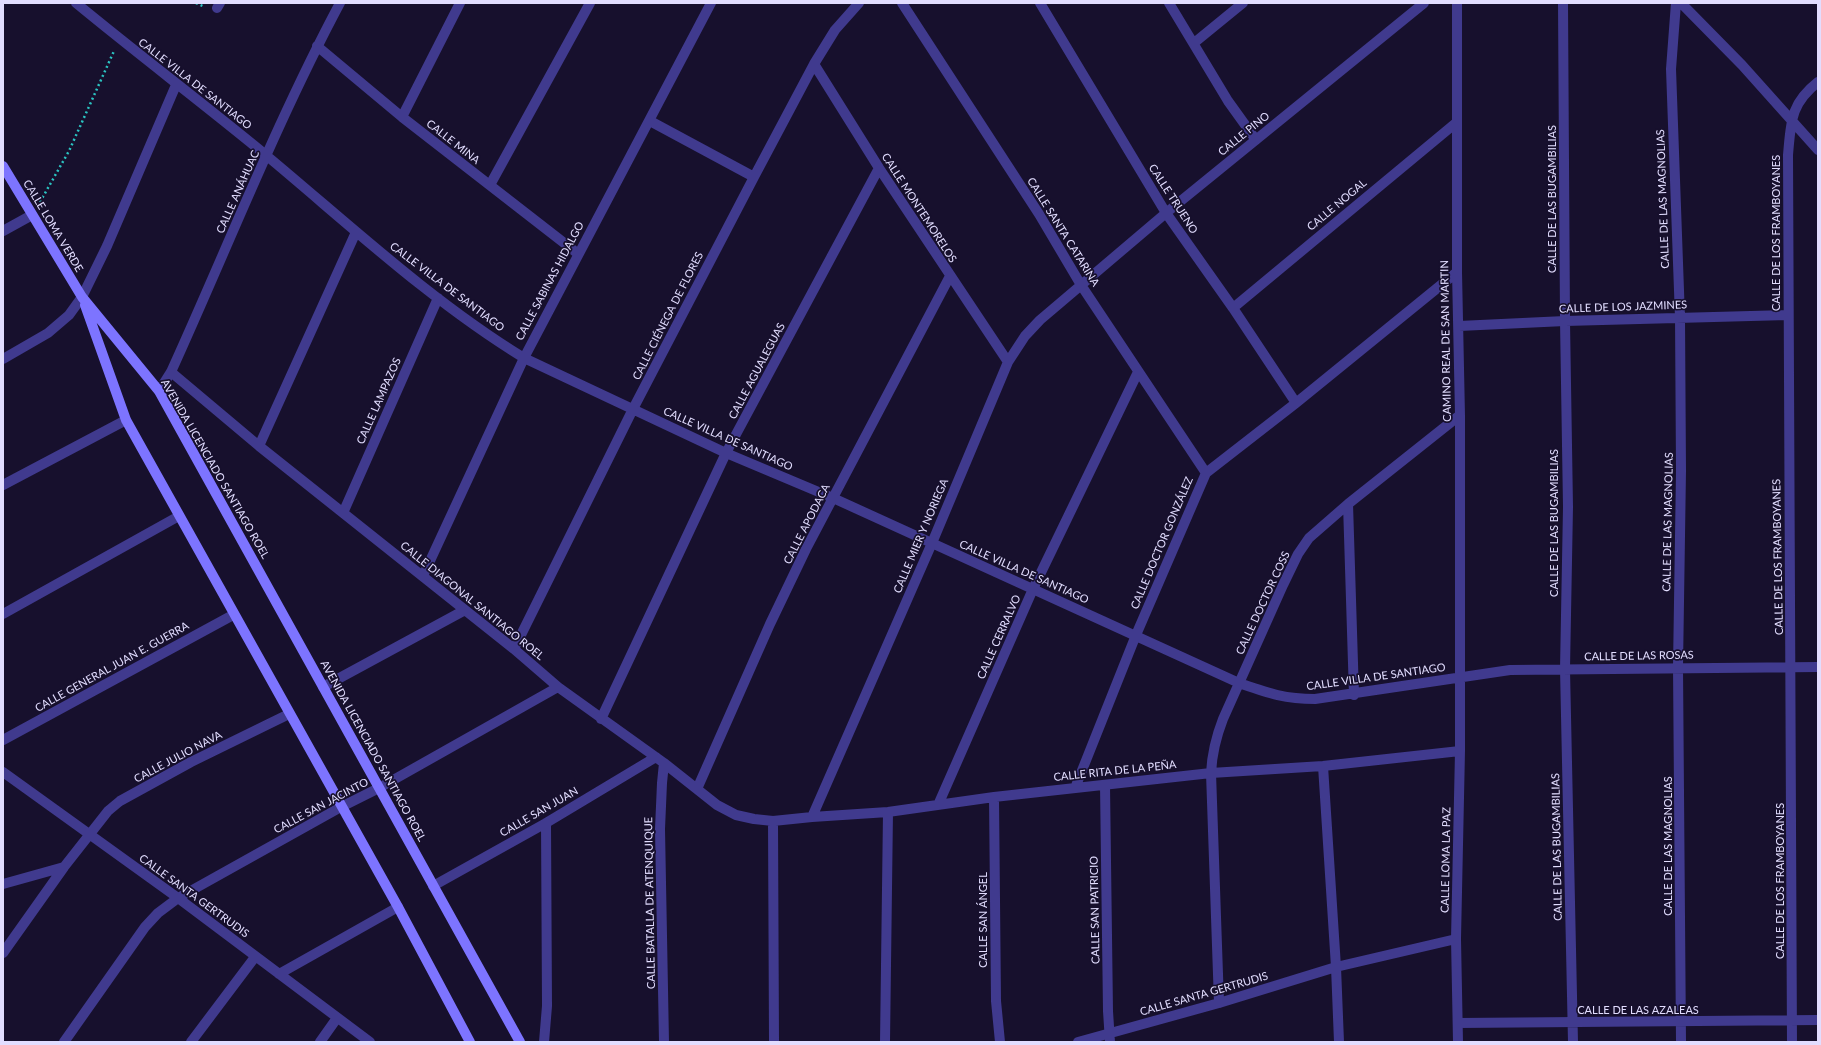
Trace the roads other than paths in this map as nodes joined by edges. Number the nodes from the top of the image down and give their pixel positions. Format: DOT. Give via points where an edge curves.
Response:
graph roads {
  1 [pos="76,3"];
  2 [pos="340,3"];
  3 [pos="460,3"];
  4 [pos="590,3"];
  5 [pos="711,3"];
  6 [pos="859,3"];
  7 [pos="902,3"];
  8 [pos="1040,3"];
  9 [pos="1169,3"];
  10 [pos="1243,3"];
  11 [pos="1424,3"];
  12 [pos="1456,3"];
  13 [pos="1563,3"];
  14 [pos="1676,3"];
  15 [pos="1681,3"];
  16 [pos="1194,43"];
  17 [pos="317,46"];
  18 [pos="814,64"];
  19 [pos="1818,82"];
  20 [pos="176,85"];
  21 [pos="402,117"];
  22 [pos="1791,118"];
  23 [pos="650,121"];
  24 [pos="1457,122"];
  25 [pos="1256,140"];
  26 [pos="1818,150"];
  27 [pos="266,156"];
  28 [pos="3,166"];
  29 [pos="879,168"];
  30 [pos="754,177"];
  31 [pos="490,185"];
  32 [pos="1166,213"];
  33 [pos="32,215"];
  34 [pos="3,231"];
  35 [pos="356,232"];
  36 [pos="577,254"];
  37 [pos="1457,272"];
  38 [pos="950,276"];
  39 [pos="1081,285"];
  40 [pos="82,297"];
  41 [pos="438,298"];
  42 [pos="1233,308"];
  43 [pos="1788,315"];
  44 [pos="1680,318"];
  45 [pos="1564,321"];
  46 [pos="1459,326"];
  47 [pos="524,358"];
  48 [pos="3,359"];
  49 [pos="1008,362"];
  50 [pos="171,372"];
  51 [pos="1138,372"];
  52 [pos="159,391"];
  53 [pos="1296,403"];
  54 [pos="633,409"];
  55 [pos="1460,415"];
  56 [pos="126,420"];
  57 [pos="259,446"];
  58 [pos="726,453"];
  59 [pos="1206,473"];
  60 [pos="3,485"];
  61 [pos="833,498"];
  62 [pos="1348,504"];
  63 [pos="343,513"];
  64 [pos="179,516"];
  65 [pos="932,543"];
  66 [pos="423,576"];
  67 [pos="1033,589"];
  68 [pos="465,610"];
  69 [pos="3,614"];
  70 [pos="233,615"];
  71 [pos="1136,635"];
  72 [pos="514,649"];
  73 [pos="1678,667"];
  74 [pos="1791,667"];
  75 [pos="1818,667"];
  76 [pos="1565,669"];
  77 [pos="1460,678"];
  78 [pos="1239,683"];
  79 [pos="323,687"];
  80 [pos="558,687"];
  81 [pos="1354,694"];
  82 [pos="289,714"];
  83 [pos="601,719"];
  84 [pos="3,740"];
  85 [pos="1460,751"];
  86 [pos="656,757"];
  87 [pos="664,763"];
  88 [pos="1323,766"];
  89 [pos="3,772"];
  90 [pos="1211,773"];
  91 [pos="1105,785"];
  92 [pos="379,788"];
  93 [pos="697,788"];
  94 [pos="1075,788"];
  95 [pos="994,797"];
  96 [pos="938,806"];
  97 [pos="342,807"];
  98 [pos="888,812"];
  99 [pos="812,817"];
  100 [pos="773,821"];
  101 [pos="546,823"];
  102 [pos="89,835"];
  103 [pos="64,867"];
  104 [pos="3,884"];
  105 [pos="433,886"];
  106 [pos="178,898"];
  107 [pos="398,907"];
  108 [pos="1456,939"];
  109 [pos="3,953"];
  110 [pos="255,956"];
  111 [pos="1336,967"];
  112 [pos="279,974"];
  113 [pos="1219,1003"];
  114 [pos="337,1018"];
  115 [pos="1792,1020"];
  116 [pos="1818,1020"];
  117 [pos="1573,1022"];
  118 [pos="1680,1022"];
  119 [pos="1458,1023"];
  120 [pos="1110,1038"];
  121 [pos="64,1042"];
  122 [pos="191,1042"];
  123 [pos="320,1042"];
  124 [pos="370,1042"];
  125 [pos="470,1042"];
  126 [pos="520,1042"];
  127 [pos="544,1042"];
  128 [pos="664,1042"];
  129 [pos="774,1042"];
  130 [pos="885,1042"];
  131 [pos="1000,1042"];
  132 [pos="1078,1042"];
  133 [pos="1339,1042"];
  134 [pos="1458,1042"];
  135 [pos="1573,1042"];
  136 [pos="1680,1042"];
  137 [pos="1792,1042"];
  1 -- 20 [label="street, CALLE VILLA DE SANTIAGO"];
  2 -- 17 [label="street, CALLE ANÁHUAC"];
  3 -- 21 [label="street"];
  4 -- 31 [label="street"];
  5 -- 23 [label="street, CALLE SABINAS HIDALGO"];
  6 -- 18 [label="street, CALLE CIÉNEGA DE FLORES" via="835,30"];
  7 -- 39 [label="street, CALLE SANTA CATARINA"];
  8 -- 32 [label="street, CALLE TRUENO"];
  9 -- 16 [label="street"];
  10 -- 16 [label="street"];
  11 -- 25 [label="street, CALLE PINO"];
  12 -- 24 [label="street, CAMINO REAL DE SAN MARTIN"];
  13 -- 45 [label="street, CALLE DE LAS BUGAMBILIAS"];
  14 -- 44 [label="street, CALLE DE LAS MAGNOLIAS" via="1671,69"];
  15 -- 22 [label="street"];
  16 -- 25 [label="street" via="1228,101"];
  17 -- 21 [label="street, CALLE MINA"];
  17 -- 27 [label="street, CALLE ANÁHUAC"];
  18 -- 29 [label="street, CALLE MONTEMORELOS"];
  18 -- 30 [label="street, CALLE CIÉNEGA DE FLORES"];
  19 -- 22 [label="street, CALLE DE LOS FRAMBOYANES" via="1801,99"];
  20 -- 27 [label="street, CALLE VILLA DE SANTIAGO"];
  20 -- 40 [label="street" via="107,246"];
  21 -- 31 [label="street, CALLE MINA"];
  22 -- 26 [label="street"];
  22 -- 43 [label="street, CALLE DE LOS FRAMBOYANES" via="1788,155"];
  23 -- 30 [label="street"];
  23 -- 36 [label="street, CALLE SABINAS HIDALGO"];
  24 -- 37 [label="street, CAMINO REAL DE SAN MARTIN"];
  24 -- 42 [label="street, CALLE NOGAL"];
  25 -- 32 [label="street, CALLE PINO"];
  27 -- 35 [label="street, CALLE VILLA DE SANTIAGO"];
  27 -- 50 [label="street, CALLE ANÁHUAC"];
  28 -- 33 [label="street, CALLE LOMA VERDE"];
  29 -- 38 [label="street, CALLE MONTEMORELOS"];
  29 -- 58 [label="street, CALLE AGUALEGUAS"];
  30 -- 54 [label="street, CALLE CIÉNEGA DE FLORES"];
  31 -- 36 [label="street, CALLE MINA"];
  32 -- 39 [label="street, CALLE PINO"];
  32 -- 42 [label="street, CALLE TRUENO"];
  33 -- 34 [label="street"];
  33 -- 40 [label="street, CALLE LOMA VERDE"];
  35 -- 41 [label="street, CALLE VILLA DE SANTIAGO"];
  35 -- 57 [label="street"];
  36 -- 47 [label="street, CALLE SABINAS HIDALGO"];
  37 -- 46 [label="street, CAMINO REAL DE SAN MARTIN"];
  37 -- 53 [label="street, CALLE DOCTOR GONZÁLEZ"];
  38 -- 49 [label="street, CALLE MONTEMORELOS"];
  38 -- 61 [label="street, CALLE APODACA"];
  39 -- 49 [label="street, CALLE MIER Y NORIEGA" via="1030,331"];
  39 -- 51 [label="street, CALLE SANTA CATARINA"];
  40 -- 48 [label="street" via="69,315 48,333"];
  40 -- 52 [label="street, AVENIDA LICENCIADO SANTIAGO ROEL"];
  40 -- 56 [label="street"];
  41 -- 47 [label="street, CALLE VILLA DE SANTIAGO"];
  41 -- 63 [label="street, CALLE LAMPAZOS"];
  42 -- 53 [label="street, CALLE TRUENO"];
  43 -- 44 [label="street, CALLE DE LOS JAZMINES"];
  43 -- 74 [label="street, CALLE DE LOS FRAMBOYANES"];
  44 -- 45 [label="street, CALLE DE LOS JAZMINES"];
  44 -- 73 [label="street, CALLE DE LAS MAGNOLIAS"];
  45 -- 46 [label="street, CALLE DE LOS JAZMINES"];
  45 -- 76 [label="street, CALLE DE LAS BUGAMBILIAS" via="1568,507"];
  46 -- 55 [label="street, CAMINO REAL DE SAN MARTIN"];
  47 -- 54 [label="street, CALLE VILLA DE SANTIAGO"];
  47 -- 66 [label="street, CALLE SABINAS HIDALGO"];
  49 -- 65 [label="street, CALLE MIER Y NORIEGA"];
  50 -- 52 [label="street, CALLE ANÁHUAC"];
  50 -- 57 [label="street, CALLE DIAGONAL SANTIAGO ROEL"];
  51 -- 59 [label="street, CALLE SANTA CATARINA"];
  51 -- 67 [label="street, CALLE CERRALVO"];
  52 -- 79 [label="street, AVENIDA LICENCIADO SANTIAGO ROEL"];
  53 -- 59 [label="street, CALLE DOCTOR GONZÁLEZ"];
  54 -- 58 [label="street, CALLE VILLA DE SANTIAGO"];
  54 -- 72 [label="street, CALLE CIÉNEGA DE FLORES"];
  55 -- 62 [label="street, CALLE DOCTOR COSS"];
  55 -- 77 [label="street, CAMINO REAL DE SAN MARTIN"];
  56 -- 60 [label="street"];
  56 -- 64 [label="street"];
  57 -- 63 [label="street, CALLE DIAGONAL SANTIAGO ROEL"];
  58 -- 61 [label="street, CALLE VILLA DE SANTIAGO"];
  58 -- 83 [label="street, CALLE AGUALEGUAS"];
  59 -- 71 [label="street, CALLE DOCTOR GONZÁLEZ"];
  61 -- 65 [label="street, CALLE VILLA DE SANTIAGO"];
  61 -- 93 [label="street, CALLE APODACA" via="770,624"];
  62 -- 78 [label="street, CALLE DOCTOR COSS" via="1309,538 1298,554"];
  62 -- 81 [label="street"];
  63 -- 66 [label="street, CALLE DIAGONAL SANTIAGO ROEL"];
  64 -- 69 [label="street"];
  64 -- 70 [label="street"];
  65 -- 67 [label="street, CALLE VILLA DE SANTIAGO"];
  65 -- 99 [label="street, CALLE MIER Y NORIEGA"];
  66 -- 68 [label="street, CALLE DIAGONAL SANTIAGO ROEL"];
  67 -- 71 [label="street, CALLE VILLA DE SANTIAGO"];
  67 -- 96 [label="street, CALLE CERRALVO"];
  68 -- 72 [label="street, CALLE DIAGONAL SANTIAGO ROEL"];
  68 -- 79 [label="street"];
  70 -- 82 [label="street"];
  70 -- 84 [label="street, CALLE GENERAL JUAN E. GUERRA"];
  71 -- 78 [label="street, CALLE VILLA DE SANTIAGO"];
  71 -- 94 [label="street, CALLE DOCTOR GONZÁLEZ"];
  72 -- 80 [label="street, CALLE DIAGONAL SANTIAGO ROEL"];
  73 -- 74 [label="street, CALLE DE LAS ROSAS"];
  73 -- 76 [label="street, CALLE DE LAS ROSAS"];
  73 -- 118 [label="street, CALLE DE LAS MAGNOLIAS"];
  74 -- 75 [label="street, CALLE DE LAS ROSAS"];
  74 -- 115 [label="street, CALLE DE LOS FRAMBOYANES"];
  76 -- 77 [label="street, CALLE DE LAS ROSAS" via="1510,670"];
  76 -- 117 [label="street, CALLE DE LAS BUGAMBILIAS"];
  77 -- 81 [label="street, CALLE VILLA DE SANTIAGO"];
  77 -- 85 [label="street, CALLE LOMA LA PAZ"];
  78 -- 81 [label="street, CALLE VILLA DE SANTIAGO" via="1292,699"];
  78 -- 90 [label="street, CALLE DOCTOR COSS" via="1216,736"];
  79 -- 92 [label="street, AVENIDA LICENCIADO SANTIAGO ROEL"];
  80 -- 83 [label="street, CALLE DIAGONAL SANTIAGO ROEL"];
  80 -- 92 [label="street, CALLE SAN JACINTO"];
  82 -- 97 [label="street"];
  82 -- 102 [label="street, CALLE JULIO NAVA" via="191,762 120,801 108,811"];
  83 -- 86 [label="street, CALLE DIAGONAL SANTIAGO ROEL"];
  85 -- 88 [label="street, CALLE RITA DE LA PEÑA"];
  85 -- 108 [label="street, CALLE LOMA LA PAZ"];
  86 -- 87 [label="street, CALLE DIAGONAL SANTIAGO ROEL"];
  86 -- 101 [label="street, CALLE SAN JUAN"];
  87 -- 93 [label="street, CALLE DIAGONAL SANTIAGO ROEL"];
  87 -- 128 [label="street, CALLE BATALLA DE ATENQUIQUE" via="660,829"];
  88 -- 90 [label="street, CALLE RITA DE LA PEÑA"];
  88 -- 111 [label="street"];
  89 -- 102 [label="street, CALLE SANTA GERTRUDIS"];
  90 -- 91 [label="street, CALLE RITA DE LA PEÑA"];
  90 -- 113 [label="street, CALLE DOCTOR COSS"];
  91 -- 94 [label="street, CALLE RITA DE LA PEÑA"];
  91 -- 120 [label="street, CALLE SAN PATRICIO"];
  92 -- 97 [label="street, CALLE SAN JACINTO"];
  92 -- 105 [label="street, AVENIDA LICENCIADO SANTIAGO ROEL"];
  93 -- 100 [label="street, CALLE DIAGONAL SANTIAGO ROEL" via="717,805 736,814"];
  94 -- 95 [label="street, CALLE RITA DE LA PEÑA"];
  95 -- 96 [label="street, CALLE RITA DE LA PEÑA"];
  95 -- 131 [label="street, CALLE SAN ÁNGEL" via="996,1001"];
  96 -- 98 [label="street, CALLE RITA DE LA PEÑA"];
  97 -- 106 [label="street, CALLE SAN JACINTO"];
  97 -- 107 [label="street"];
  98 -- 99 [label="street, CALLE RITA DE LA PEÑA"];
  98 -- 130 [label="street"];
  99 -- 100 [label="street, CALLE RITA DE LA PEÑA"];
  100 -- 129 [label="street"];
  101 -- 105 [label="street, CALLE SAN JUAN"];
  101 -- 127 [label="street" via="547,1006"];
  102 -- 103 [label="street, CALLE JULIO NAVA"];
  102 -- 106 [label="street, CALLE SANTA GERTRUDIS"];
  103 -- 104 [label="street"];
  103 -- 109 [label="street, CALLE JULIO NAVA"];
  105 -- 126 [label="street, AVENIDA LICENCIADO SANTIAGO ROEL"];
  106 -- 110 [label="street, CALLE SANTA GERTRUDIS"];
  106 -- 121 [label="street, CALLE SAN JACINTO" via="145,927"];
  107 -- 112 [label="street"];
  107 -- 125 [label="street"];
  108 -- 111 [label="street, CALLE SANTA GERTRUDIS"];
  108 -- 119 [label="street, CALLE LOMA LA PAZ"];
  110 -- 112 [label="street, CALLE SANTA GERTRUDIS"];
  110 -- 122 [label="street"];
  111 -- 113 [label="street, CALLE SANTA GERTRUDIS"];
  111 -- 133 [label="street"];
  112 -- 114 [label="street, CALLE SANTA GERTRUDIS"];
  113 -- 120 [label="street, CALLE SANTA GERTRUDIS"];
  114 -- 123 [label="street"];
  114 -- 124 [label="street, CALLE SANTA GERTRUDIS"];
  115 -- 116 [label="street, CALLE DE LAS AZALEAS"];
  115 -- 118 [label="street, CALLE DE LAS AZALEAS"];
  115 -- 137 [label="street, CALLE DE LOS FRAMBOYANES"];
  117 -- 118 [label="street, CALLE DE LAS AZALEAS"];
  117 -- 119 [label="street, CALLE DE LAS AZALEAS"];
  117 -- 135 [label="street, CALLE DE LAS BUGAMBILIAS"];
  118 -- 136 [label="street, CALLE DE LAS MAGNOLIAS"];
  119 -- 134 [label="street, CALLE LOMA LA PAZ"];
  120 -- 132 [label="street, CALLE SANTA GERTRUDIS"];
}
